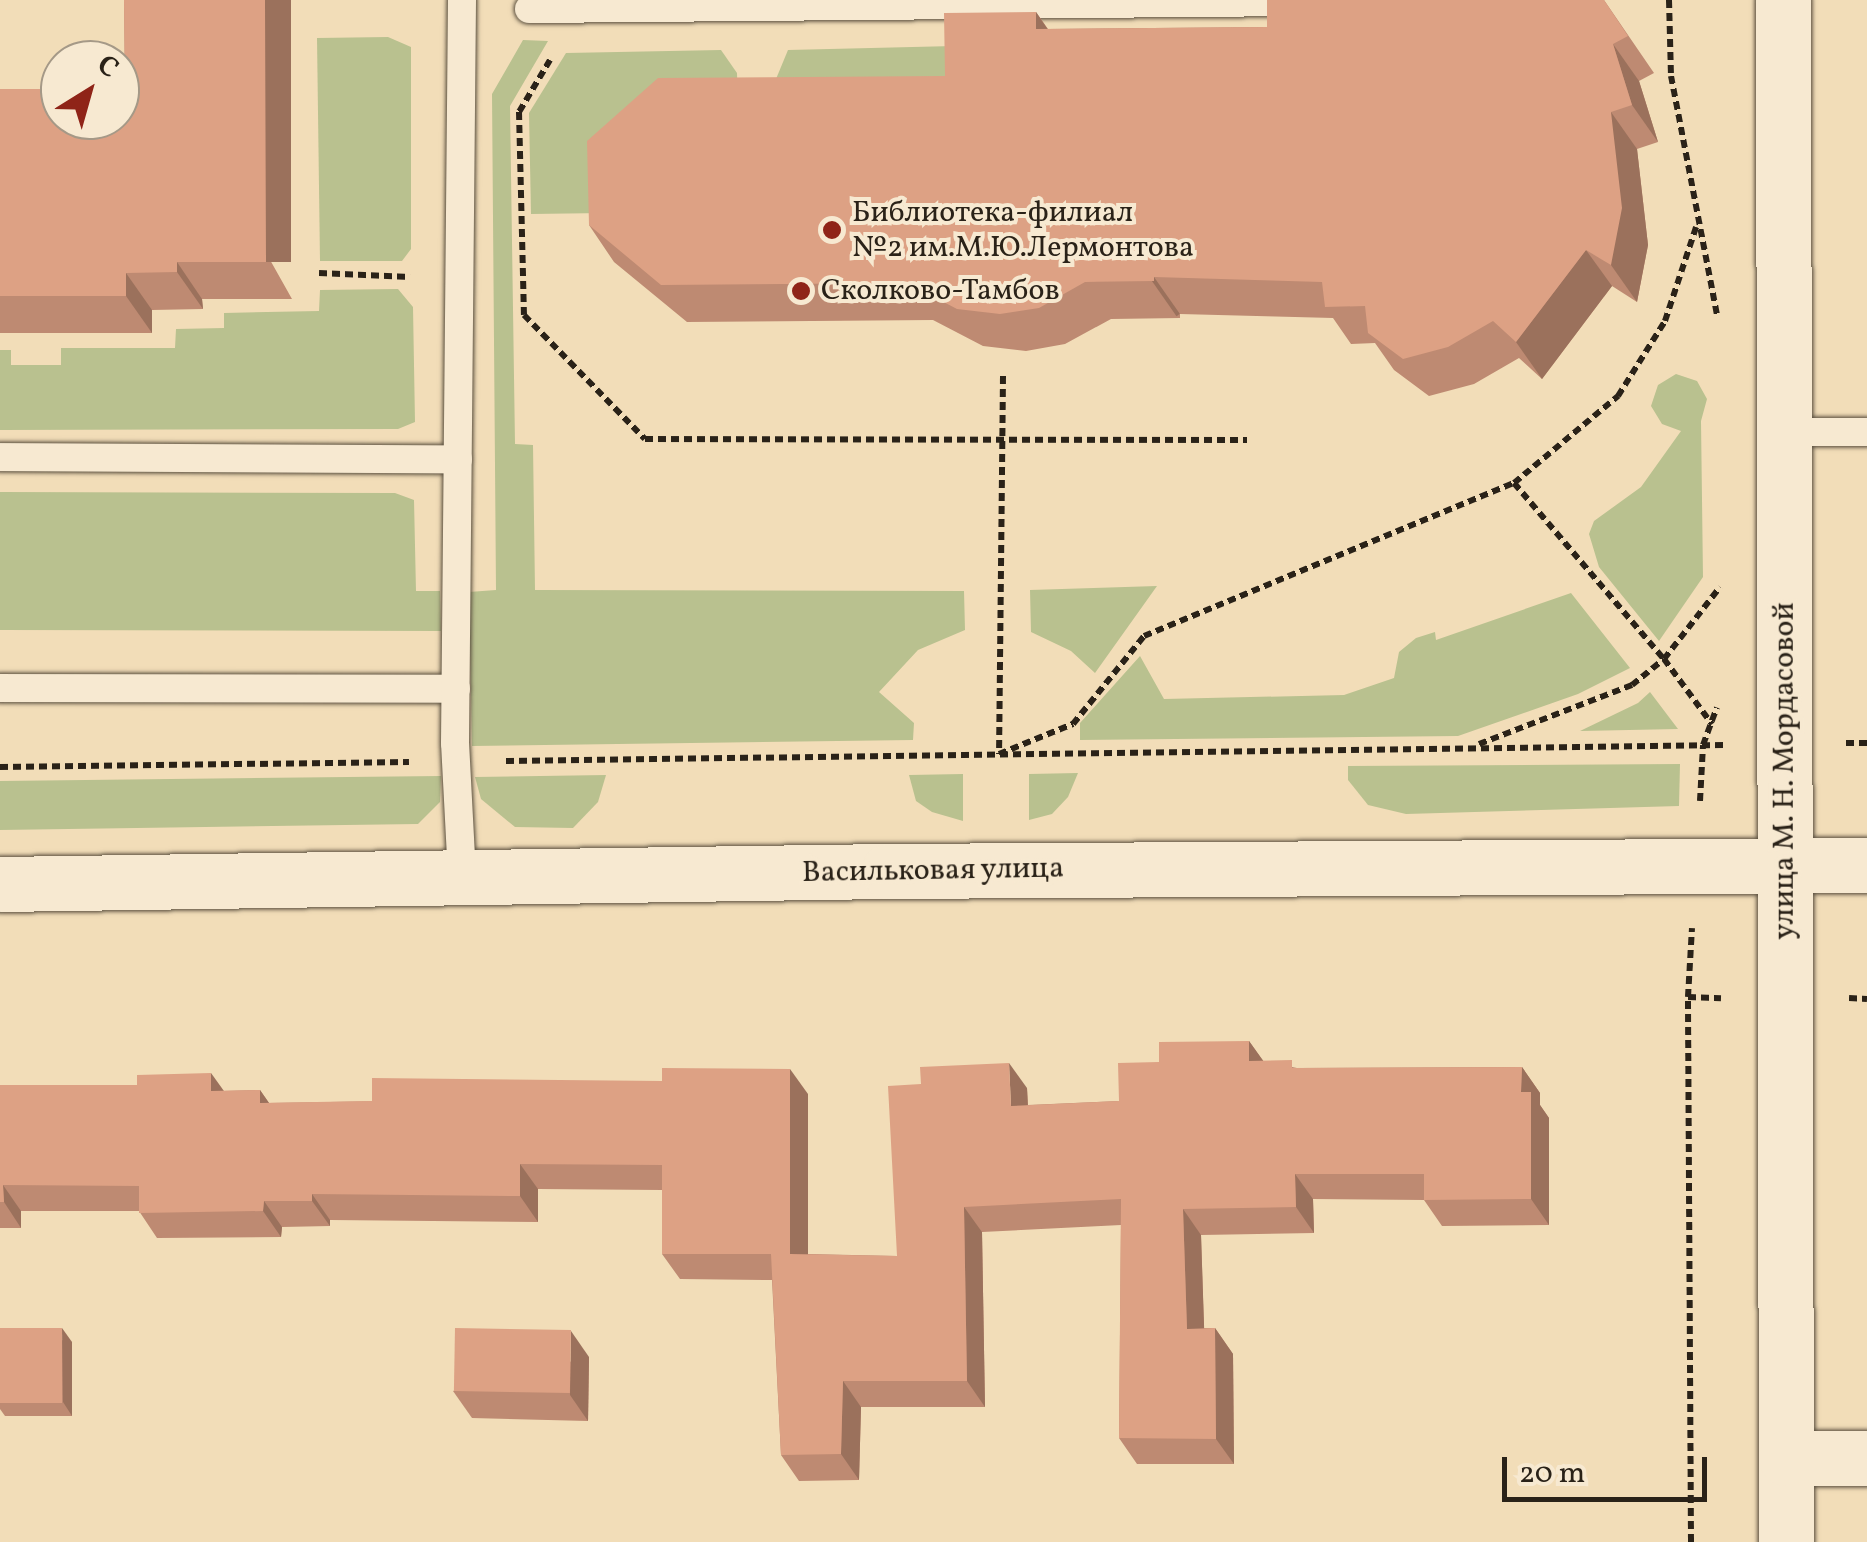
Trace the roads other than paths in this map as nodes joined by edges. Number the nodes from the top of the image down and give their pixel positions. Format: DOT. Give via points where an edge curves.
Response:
graph roads {
  1 [pos="462,0"];
  2 [pos="1783,0"];
  3 [pos="1340,1"];
  4 [pos="989,3"];
  5 [pos="529,9"];
  6 [pos="1784,432"];
  7 [pos="1867,432"];
  8 [pos="0,457"];
  9 [pos="458,459"];
  10 [pos="0,688"];
  11 [pos="456,690"];
  12 [pos="1785,865"];
  13 [pos="1867,865"];
  14 [pos="462,876"];
  15 [pos="0,884"];
  16 [pos="1786,1458"];
  17 [pos="1867,1458"];
  18 [pos="1786,1542"];
  1 -- 9 [label="lane"];
  2 -- 6 [label="street, улица М. Н. Мордасовой"];
  3 -- 4 [label="lane"];
  4 -- 5 [label="lane"];
  6 -- 7 [label="lane"];
  6 -- 12 [label="street, улица М. Н. Мордасовой"];
  8 -- 9 [label="lane"];
  9 -- 11 [label="lane"];
  10 -- 11 [label="lane"];
  11 -- 14 [label="lane"];
  12 -- 13 [label="street, Васильковая улица"];
  12 -- 14 [label="street, Васильковая улица"];
  12 -- 16 [label="street, улица М. Н. Мордасовой"];
  14 -- 15 [label="street, Васильковая улица"];
  16 -- 17 [label="street"];
  16 -- 18 [label="street, улица М. Н. Мордасовой"];
}
